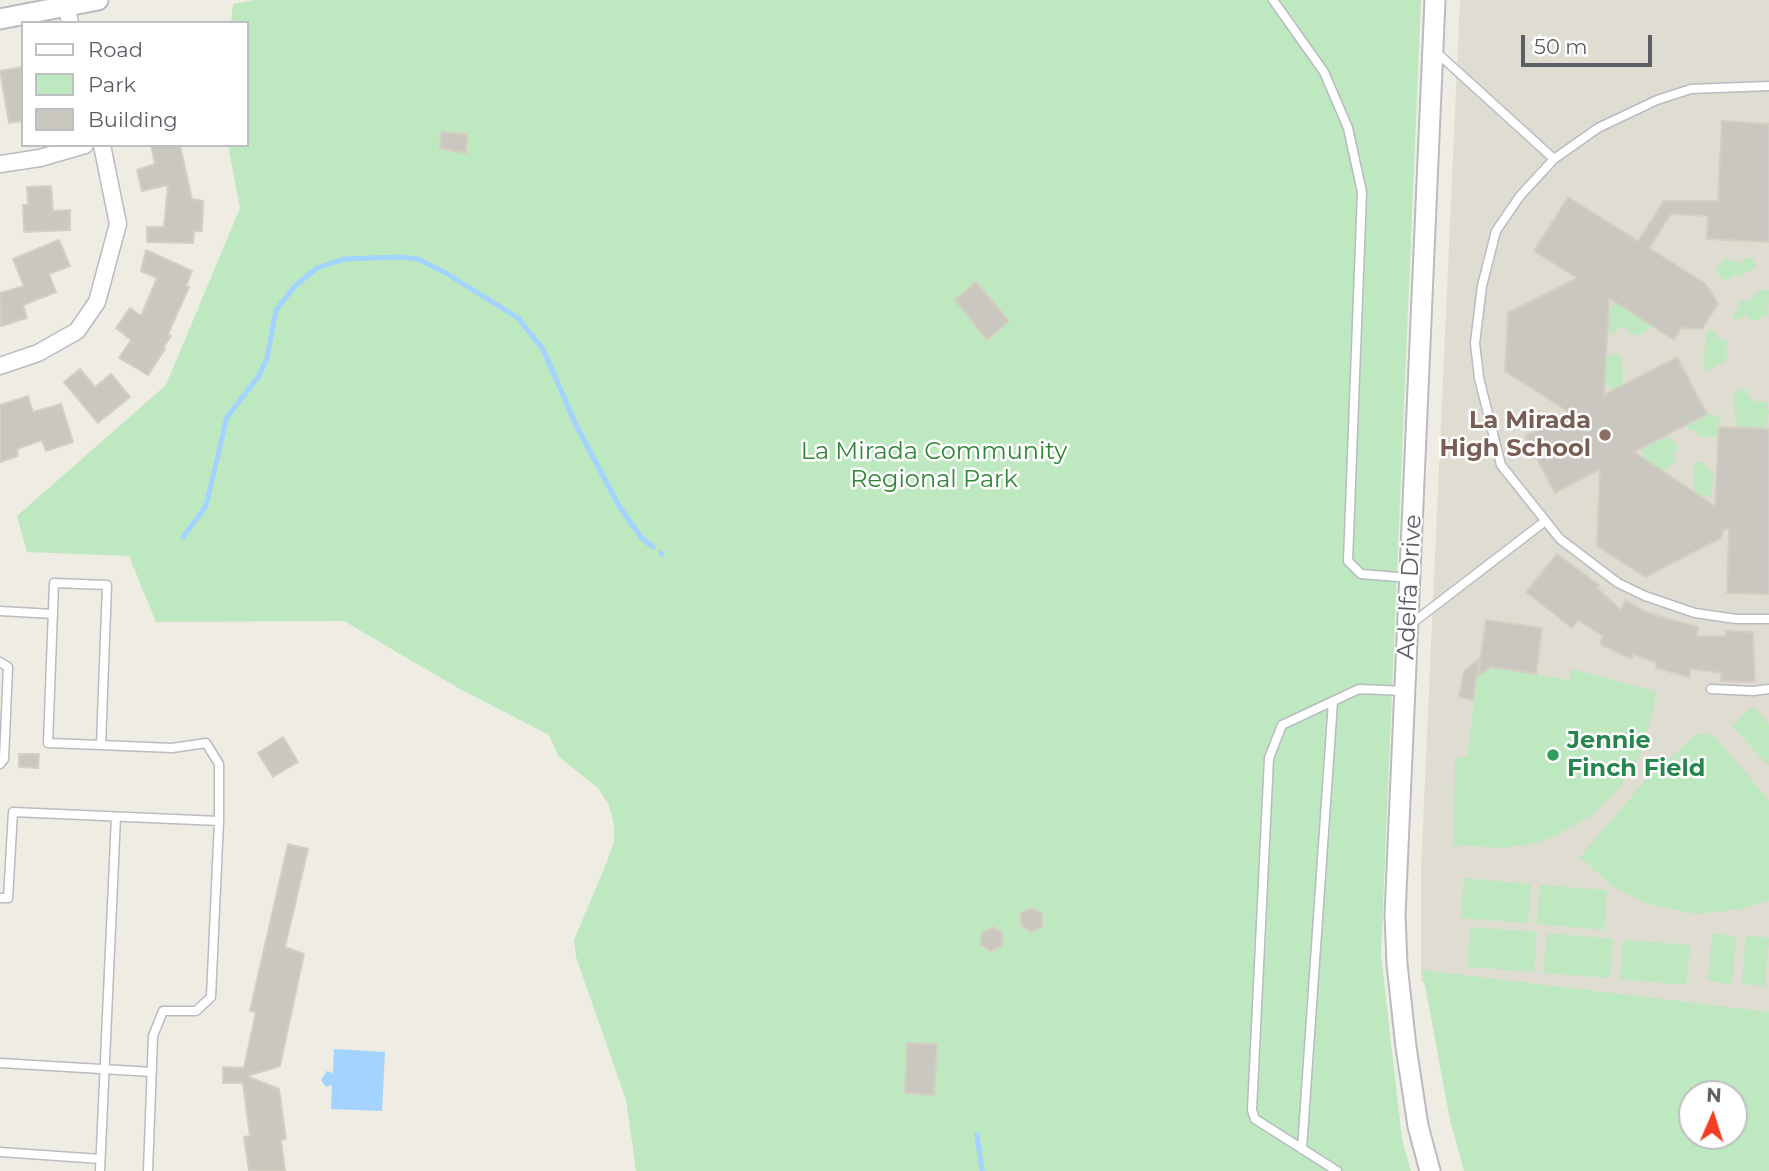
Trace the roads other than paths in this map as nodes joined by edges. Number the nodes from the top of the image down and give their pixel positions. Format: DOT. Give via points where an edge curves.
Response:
graph roads {
  1 [pos="98,0"];
  2 [pos="1273,0"];
  3 [pos="1436,0"];
  4 [pos="69,15"];
  5 [pos="0,19"];
  6 [pos="1433,49"];
  7 [pos="1769,86"];
  8 [pos="78,147"];
  9 [pos="102,147"];
  10 [pos="1554,159"];
  11 [pos="0,164"];
  12 [pos="0,366"];
  13 [pos="1544,522"];
  14 [pos="1410,578"];
  15 [pos="0,611"];
  16 [pos="53,614"];
  17 [pos="1769,619"];
  18 [pos="1408,626"];
  19 [pos="0,662"];
  20 [pos="1711,689"];
  21 [pos="1769,689"];
  22 [pos="1405,691"];
  23 [pos="1333,701"];
  24 [pos="101,745"];
  25 [pos="0,764"];
  26 [pos="116,817"];
  27 [pos="219,821"];
  28 [pos="0,898"];
  29 [pos="0,1063"];
  30 [pos="104,1069"];
  31 [pos="152,1072"];
  32 [pos="1302,1149"];
  33 [pos="0,1152"];
  34 [pos="100,1159"];
  35 [pos="100,1171"];
  36 [pos="148,1171"];
  37 [pos="1337,1171"];
  38 [pos="1430,1171"];
  1 -- 4 [label="street"];
  2 -- 14 [label="lane" via="1324,72 1348,128 1362,192 1348,561 1361,574"];
  3 -- 6 [label="street, Adelfa Drive"];
  4 -- 5 [label="street"];
  6 -- 10 [label="lane"];
  6 -- 14 [label="street, Adelfa Drive"];
  7 -- 10 [label="lane" via="1691,89 1657,100 1598,128"];
  8 -- 11 [label="street"];
  9 -- 12 [label="street" via="118,224 97,302 77,331 38,353"];
  10 -- 13 [label="lane" via="1496,231 1482,286 1475,343 1501,465"];
  13 -- 17 [label="lane" via="1618,583 1645,596 1695,613"];
  13 -- 18 [label="lane"];
  14 -- 18 [label="street, Adelfa Drive"];
  15 -- 16 [label="lane"];
  16 -- 24 [label="lane" via="47,743"];
  16 -- 24 [label="lane" via="54,583 107,585"];
  18 -- 22 [label="street, Adelfa Drive"];
  19 -- 25 [label="lane" via="8,667 4,759"];
  20 -- 21 [label="lane"];
  22 -- 23 [label="lane" via="1359,689"];
  22 -- 38 [label="street, Adelfa Drive" via="1396,964 1418,1126"];
  23 -- 32 [label="lane"];
  23 -- 32 [label="lane" via="1282,725 1269,758 1252,1110 1255,1119"];
  24 -- 27 [label="lane" via="172,748 206,743 219,764"];
  26 -- 27 [label="lane"];
  26 -- 28 [label="lane" via="13,812 8,898"];
  26 -- 30 [label="lane"];
  27 -- 31 [label="lane" via="211,997 196,1011 163,1011 153,1036"];
  29 -- 30 [label="lane"];
  30 -- 31 [label="lane"];
  30 -- 34 [label="lane"];
  31 -- 36 [label="lane"];
  32 -- 37 [label="lane"];
  33 -- 34 [label="lane"];
  34 -- 35 [label="lane"];
}
